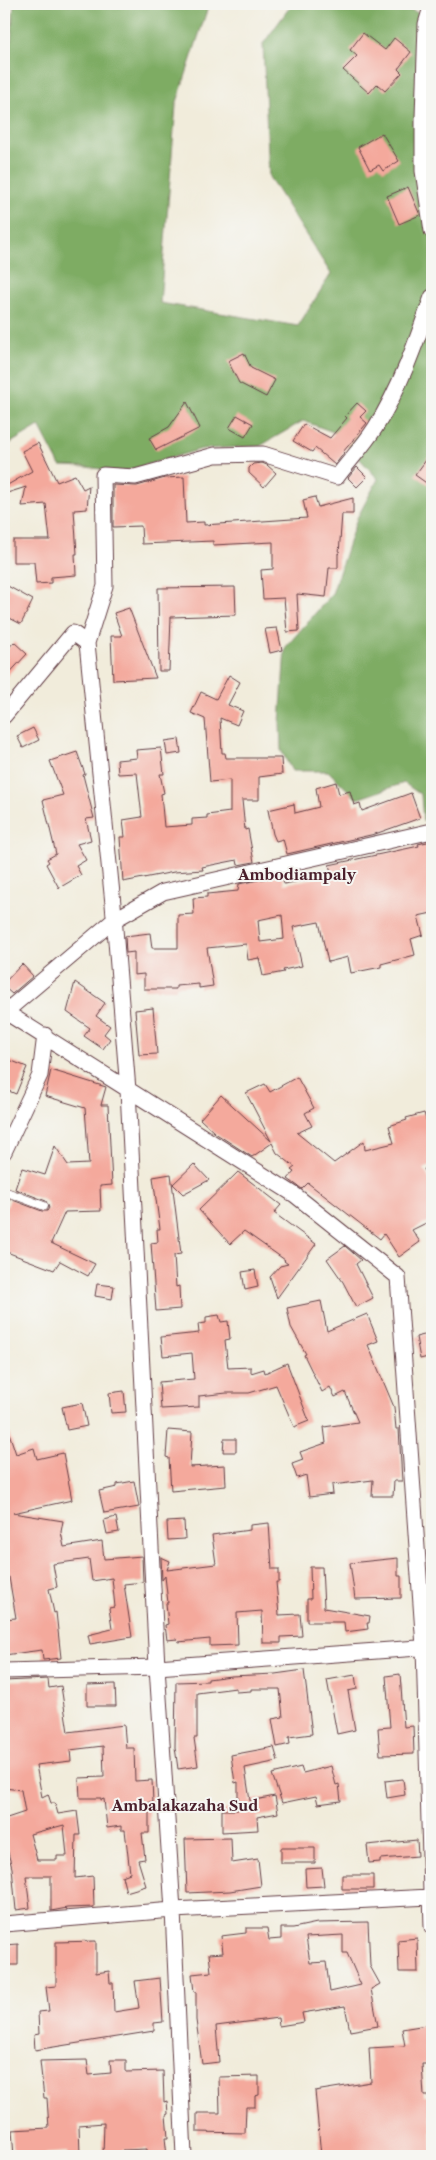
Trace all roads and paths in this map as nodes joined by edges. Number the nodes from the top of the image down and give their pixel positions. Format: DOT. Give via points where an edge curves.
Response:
graph roads {
  1 [pos="432,4"];
  2 [pos="432,231"];
  3 [pos="432,297"];
  4 [pos="87,643"];
  5 [pos="4,716"];
  6 [pos="432,831"];
  7 [pos="114,920"];
  8 [pos="4,1012"];
  9 [pos="44,1035"];
  10 [pos="128,1090"];
  11 [pos="4,1152"];
  12 [pos="4,1191"];
  13 [pos="44,1206"];
  14 [pos="428,1647"];
  15 [pos="157,1667"];
  16 [pos="4,1671"];
  17 [pos="430,1897"];
  18 [pos="173,1910"];
  19 [pos="4,1924"];
  20 [pos="432,1928"];
  21 [pos="184,2156"];
  1 -- 2 [label="street" via="426,24 423,153"];
  3 -- 4 [label="street" via="416,344 387,406 375,428 337,477 262,454 215,455 135,477 103,475 105,586"];
  4 -- 5 [label="street" via="73,633"];
  4 -- 7 [label="street"];
  6 -- 7 [label="street" via="163,892"];
  7 -- 8 [label="street"];
  7 -- 10 [label="street"];
  8 -- 9 [label="street"];
  9 -- 10 [label="street"];
  9 -- 11 [label="street" via="40,1074"];
  10 -- 14 [label="street" via="295,1195 398,1277"];
  10 -- 15 [label="street"];
  12 -- 13 [label="lane"];
  14 -- 15 [label="street"];
  14 -- 17 [label="street"];
  15 -- 16 [label="street"];
  15 -- 18 [label="street"];
  17 -- 18 [label="street"];
  17 -- 20 [label="street"];
  18 -- 19 [label="street"];
  18 -- 21 [label="street"];
}
